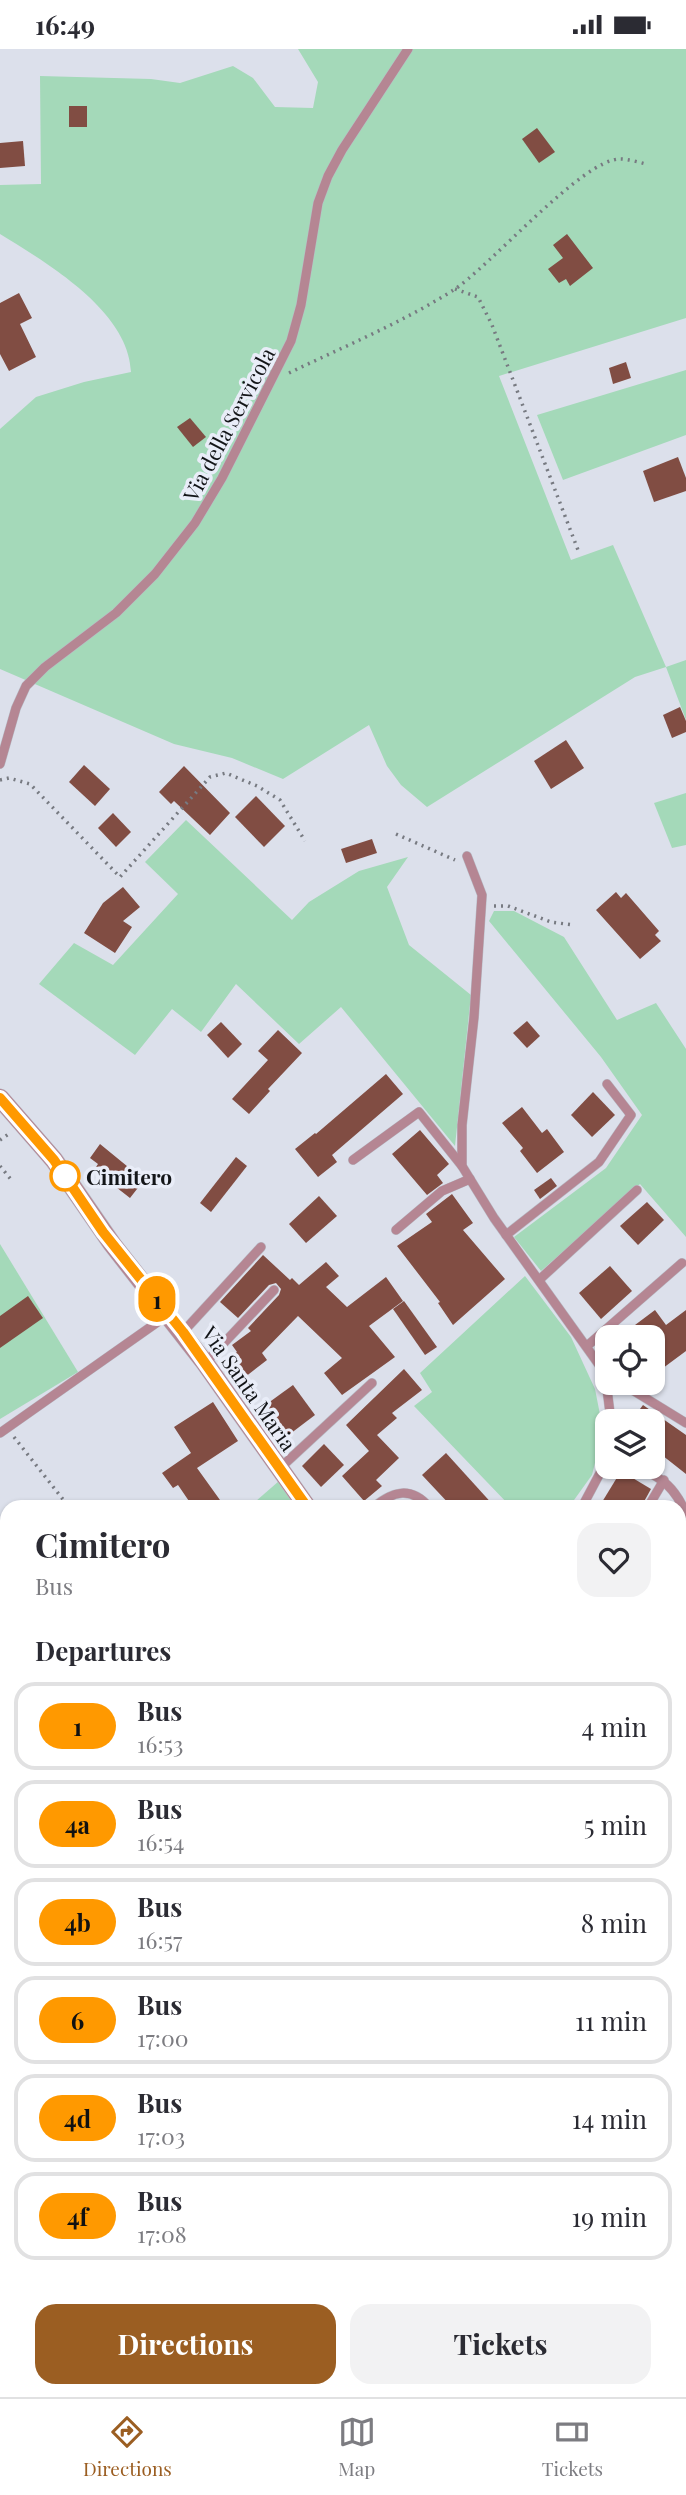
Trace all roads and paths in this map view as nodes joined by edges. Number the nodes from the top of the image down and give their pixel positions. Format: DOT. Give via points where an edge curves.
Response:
graph roads {
  1 [pos="408,49"];
  2 [pos="646,164"];
  3 [pos="455,289"];
  4 [pos="271,383"];
  5 [pos="578,550"];
  6 [pos="0,764"];
  7 [pos="0,780"];
  8 [pos="396,834"];
  9 [pos="305,841"];
  10 [pos="467,856"];
  11 [pos="472,867"];
  12 [pos="481,907"];
  13 [pos="573,925"];
  14 [pos="607,1084"];
  15 [pos="0,1098"];
  16 [pos="353,1160"];
  17 [pos="0,1166"];
  18 [pos="462,1166"];
  19 [pos="470,1179"];
  20 [pos="13,1182"];
  21 [pos="637,1190"];
  22 [pos="396,1230"];
  23 [pos="506,1235"];
  24 [pos="261,1247"];
  25 [pos="682,1263"];
  26 [pos="539,1280"];
  27 [pos="274,1290"];
  28 [pos="169,1314"];
  29 [pos="183,1332"];
  30 [pos="587,1346"];
  31 [pos="595,1357"];
  32 [pos="205,1363"];
  33 [pos="372,1383"];
  34 [pos="640,1395"];
  35 [pos="686,1423"];
  36 [pos="5,1433"];
  37 [pos="279,1469"];
  38 [pos="597,1479"];
  39 [pos="664,1480"];
  40 [pos="63,1500"];
  41 [pos="302,1500"];
  42 [pos="383,1500"];
  43 [pos="422,1500"];
  44 [pos="586,1500"];
  45 [pos="652,1500"];
  46 [pos="680,1500"];
  1 -- 4 [label="lane, Via della Servicola" via="328,176 313,225 299,313"];
  2 -- 3 [label="path" via="618,159 593,170"];
  3 -- 4 [label="path"];
  3 -- 5 [label="path" via="478,297 492,325"];
  4 -- 6 [label="lane, Via della Servicola" via="222,478 172,556 126,604 26,686"];
  7 -- 9 [label="path" via="30,784 120,877 209,777 226,773 280,800"];
  8 -- 11 [label="path"];
  10 -- 11 [label="lane"];
  11 -- 12 [label="lane" via="482,895"];
  12 -- 13 [label="path" via="508,905 551,922"];
  12 -- 18 [label="lane"];
  14 -- 23 [label="lane" via="631,1115 599,1162"];
  15 -- 28 [label="street, Via Santa Maria" via="54,1160 103,1232"];
  16 -- 18 [label="lane" via="419,1112"];
  17 -- 20 [label="path"];
  18 -- 19 [label="lane"];
  19 -- 22 [label="lane" via="442,1191"];
  19 -- 23 [label="lane"];
  21 -- 26 [label="lane"];
  23 -- 26 [label="lane"];
  24 -- 29 [label="lane"];
  25 -- 30 [label="lane"];
  26 -- 30 [label="lane"];
  27 -- 32 [label="lane"];
  28 -- 29 [label="street, Via Santa Maria"];
  28 -- 36 [label="lane"];
  29 -- 32 [label="street, Via Santa Maria"];
  30 -- 31 [label="lane"];
  32 -- 37 [label="street, Via Santa Maria"];
  33 -- 37 [label="lane"];
  34 -- 35 [label="lane"];
  36 -- 40 [label="path"];
  37 -- 41 [label="street, Via Santa Maria"];
  38 -- 44 [label="lane"];
  39 -- 45 [label="lane"];
  39 -- 46 [label="lane"];
  42 -- 43 [label="lane" via="405,1492"];
}
